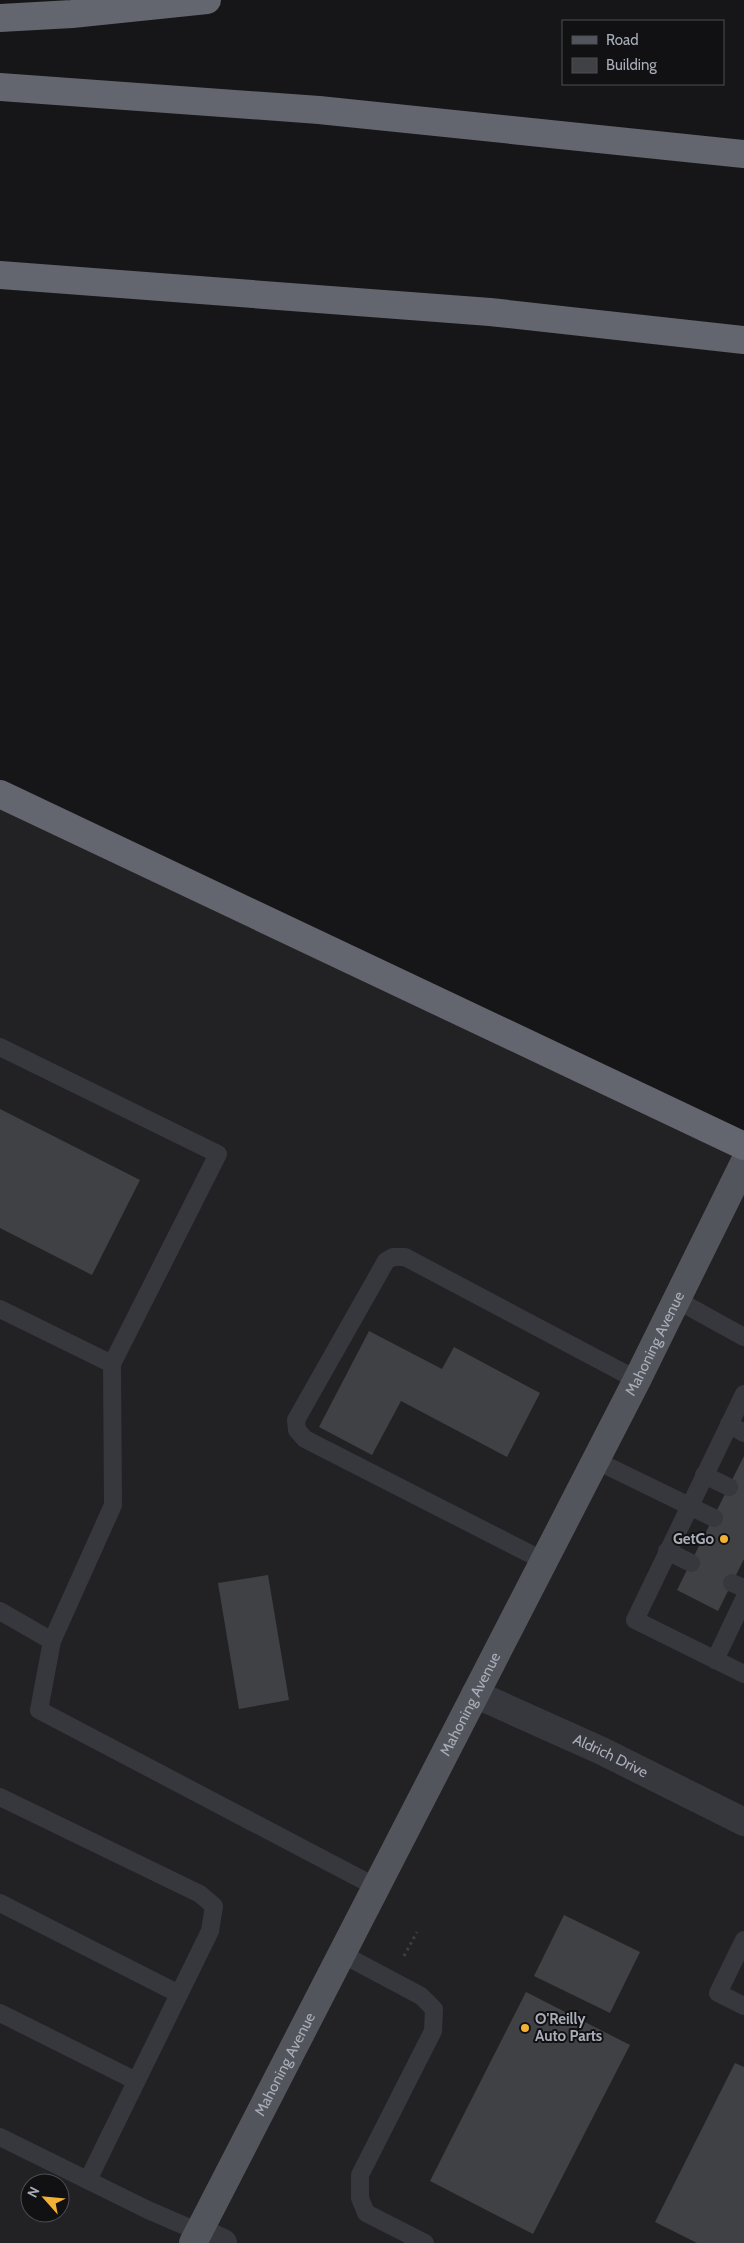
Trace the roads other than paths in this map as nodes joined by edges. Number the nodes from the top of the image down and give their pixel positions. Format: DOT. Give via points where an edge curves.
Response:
graph roads {
  1 [pos="207,0"];
  2 [pos="0,18"];
  3 [pos="0,87"];
  4 [pos="744,154"];
  5 [pos="0,275"];
  6 [pos="744,340"];
  7 [pos="0,794"];
  8 [pos="0,1047"];
  9 [pos="744,1146"];
  10 [pos="744,1163"];
  11 [pos="677,1300"];
  12 [pos="0,1309"];
  13 [pos="744,1337"];
  14 [pos="112,1364"];
  15 [pos="637,1380"];
  16 [pos="744,1394"];
  17 [pos="737,1428"];
  18 [pos="595,1460"];
  19 [pos="704,1475"];
  20 [pos="729,1487"];
  21 [pos="689,1506"];
  22 [pos="714,1518"];
  23 [pos="667,1551"];
  24 [pos="544,1561"];
  25 [pos="691,1563"];
  26 [pos="744,1599"];
  27 [pos="0,1611"];
  28 [pos="52,1641"];
  29 [pos="715,1660"];
  30 [pos="744,1674"];
  31 [pos="475,1694"];
  32 [pos="0,1797"];
  33 [pos="744,1822"];
  34 [pos="376,1887"];
  35 [pos="0,1903"];
  36 [pos="744,1940"];
  37 [pos="342,1954"];
  38 [pos="179,1994"];
  39 [pos="744,2006"];
  40 [pos="0,2013"];
  41 [pos="136,2081"];
  42 [pos="0,2137"];
  43 [pos="88,2180"];
  44 [pos="205,2239"];
  45 [pos="425,2243"];
  1 -- 2 [label="highway"];
  3 -- 4 [label="highway" via="319,110"];
  5 -- 6 [label="highway" via="490,312"];
  7 -- 9 [label="highway"];
  8 -- 14 [label="lane" via="218,1154"];
  10 -- 11 [label="main road, Mahoning Avenue"];
  11 -- 13 [label="lane"];
  11 -- 15 [label="main road, Mahoning Avenue"];
  12 -- 14 [label="lane"];
  14 -- 28 [label="lane" via="113,1505"];
  15 -- 18 [label="main road, Mahoning Avenue"];
  15 -- 24 [label="lane" via="405,1257 393,1257 386,1261 296,1420 297,1430 305,1439"];
  16 -- 17 [label="lane"];
  17 -- 19 [label="lane"];
  18 -- 21 [label="lane"];
  18 -- 24 [label="main road, Mahoning Avenue"];
  19 -- 20 [label="lane"];
  19 -- 21 [label="lane"];
  21 -- 22 [label="lane"];
  21 -- 23 [label="lane"];
  23 -- 25 [label="lane"];
  23 -- 29 [label="lane" via="635,1620"];
  24 -- 31 [label="main road, Mahoning Avenue"];
  26 -- 29 [label="lane"];
  27 -- 28 [label="lane"];
  28 -- 34 [label="lane" via="39,1710"];
  29 -- 30 [label="lane"];
  31 -- 33 [label="street, Aldrich Drive" via="602,1751"];
  31 -- 34 [label="main road, Mahoning Avenue"];
  32 -- 38 [label="lane" via="200,1894 214,1906 210,1931"];
  34 -- 37 [label="main road, Mahoning Avenue"];
  35 -- 38 [label="lane"];
  36 -- 39 [label="lane" via="718,1993"];
  37 -- 44 [label="main road, Mahoning Avenue"];
  37 -- 45 [label="lane" via="421,1996 434,2009 433,2031 360,2175 360,2198 366,2213"];
  38 -- 41 [label="lane"];
  40 -- 41 [label="lane"];
  41 -- 43 [label="lane"];
  42 -- 43 [label="lane"];
  43 -- 44 [label="lane"];
}
